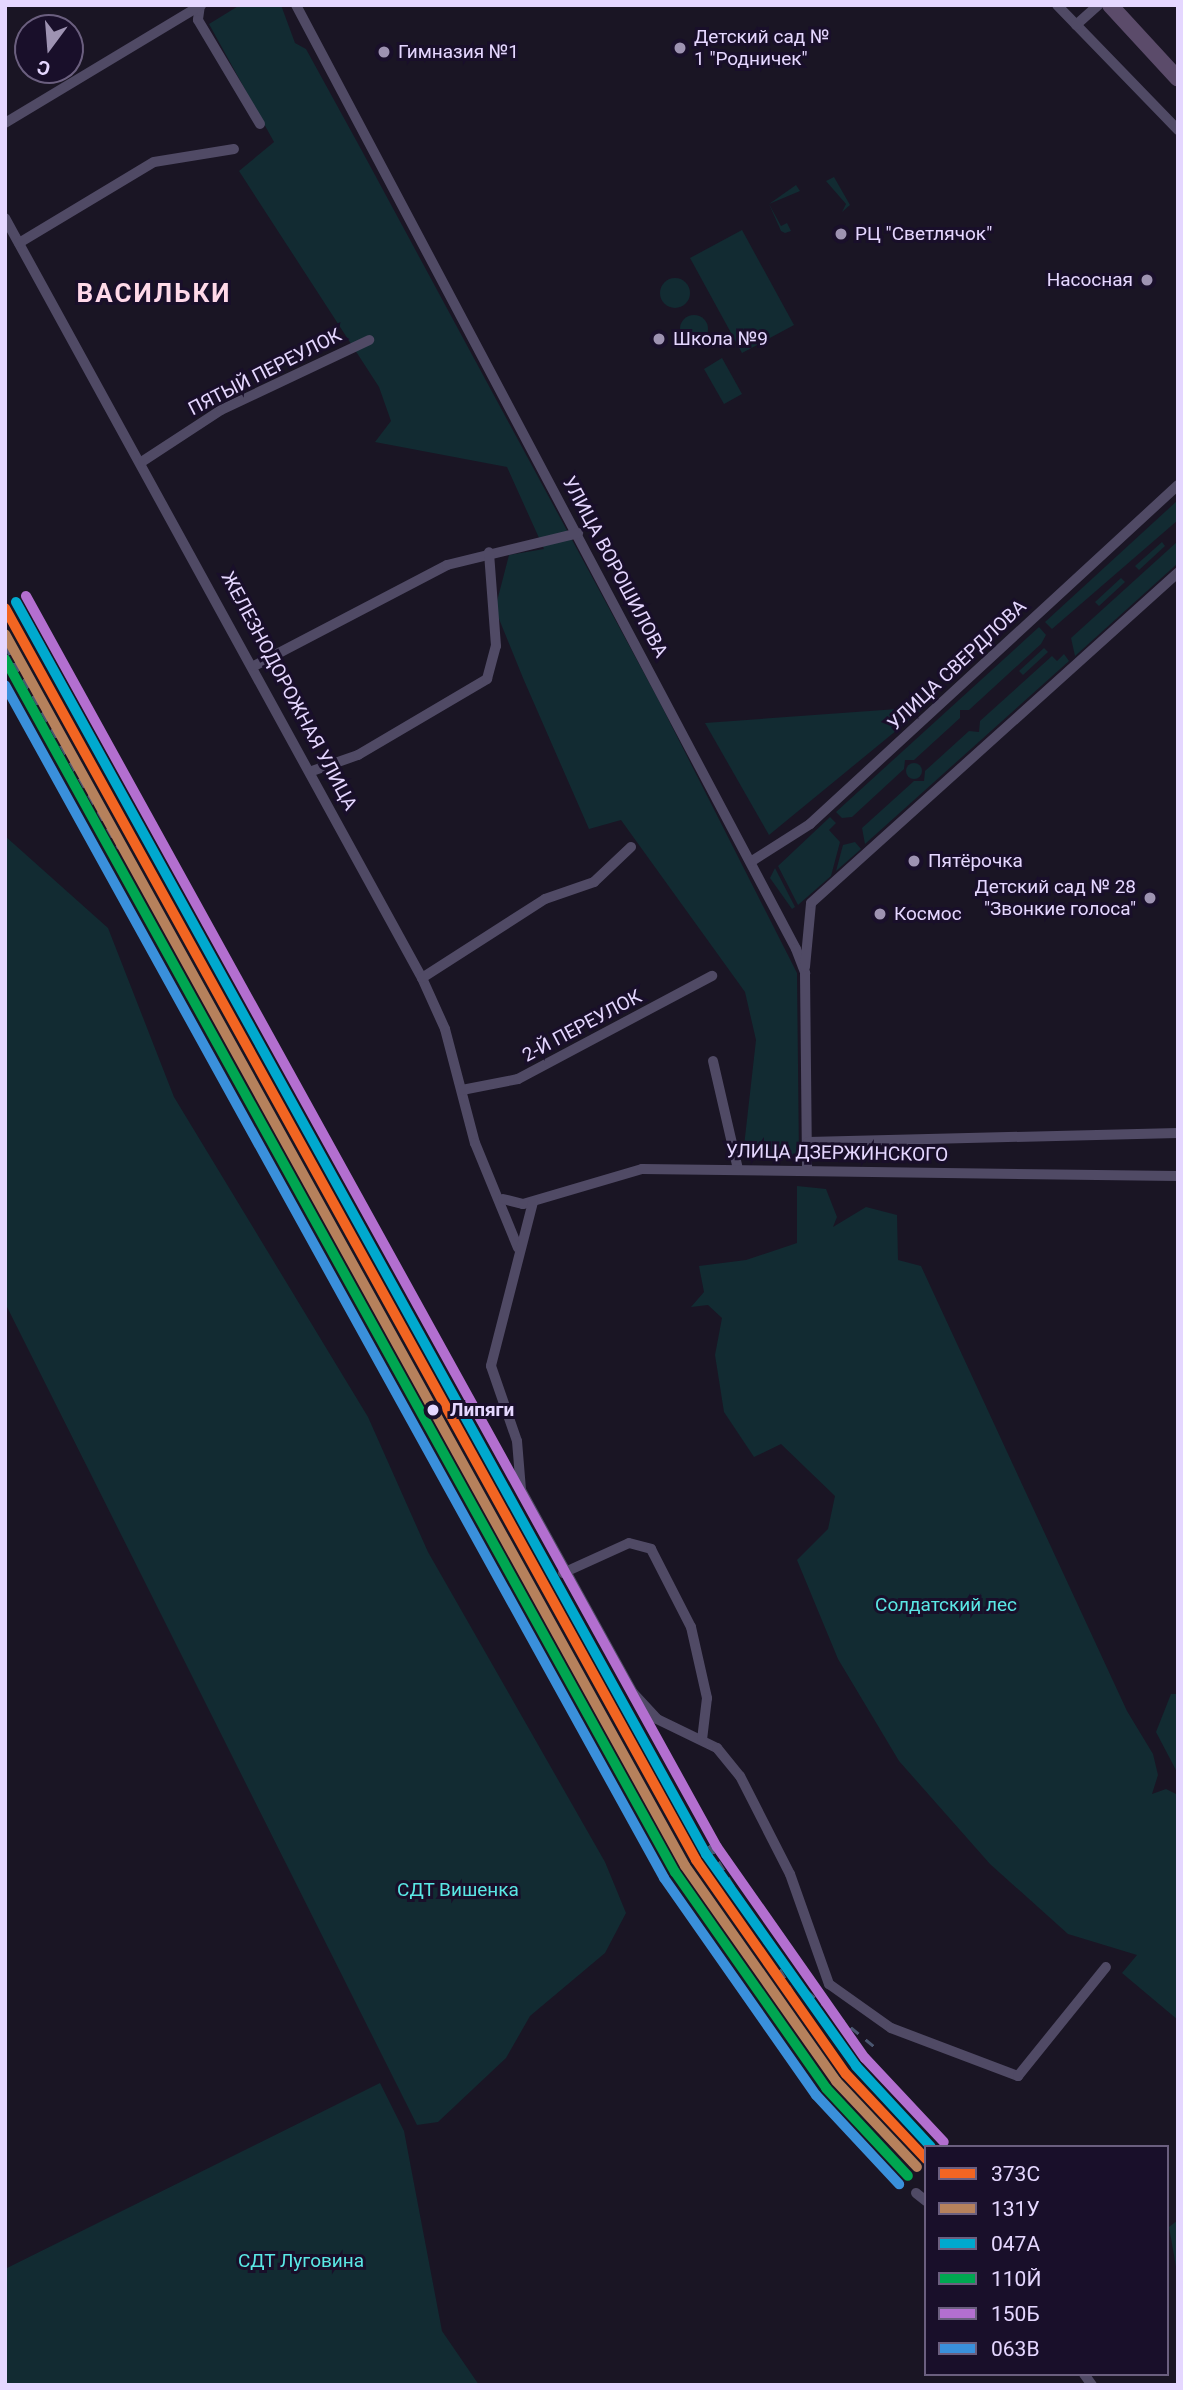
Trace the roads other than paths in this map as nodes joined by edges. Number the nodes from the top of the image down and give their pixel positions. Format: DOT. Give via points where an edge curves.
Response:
graph roads {
  1 [pos="200,5"];
  2 [pos="296,5"];
  3 [pos="1057,5"];
  4 [pos="1098,5"];
  5 [pos="1110,5"];
  6 [pos="1076,25"];
  7 [pos="1178,79"];
  8 [pos="5,124"];
  9 [pos="260,124"];
  10 [pos="1178,130"];
  11 [pos="234,149"];
  12 [pos="5,218"];
  13 [pos="19,243"];
  14 [pos="369,340"];
  15 [pos="143,461"];
  16 [pos="1178,485"];
  17 [pos="578,533"];
  18 [pos="489,552"];
  19 [pos="1178,572"];
  20 [pos="254,666"];
  21 [pos="312,771"];
  22 [pos="631,847"];
  23 [pos="752,861"];
  24 [pos="805,973"];
  25 [pos="712,976"];
  26 [pos="422,978"];
  27 [pos="713,1061"];
  28 [pos="462,1090"];
  29 [pos="1178,1133"];
  30 [pos="808,1142"];
  31 [pos="738,1169"];
  32 [pos="807,1171"];
  33 [pos="1178,1176"];
  34 [pos="503,1199"];
  35 [pos="533,1202"];
  36 [pos="518,1248"];
  37 [pos="563,1573"];
  38 [pos="702,1740"];
  39 [pos="1107,1967"];
  40 [pos="916,2193"];
  41 [pos="924,2199"];
  1 -- 8 [label="street"];
  1 -- 9 [label="street" via="198,20"];
  2 -- 17 [label="street, УЛИЦА ВОРОШИЛОВА"];
  3 -- 6 [label="street"];
  4 -- 6 [label="street"];
  5 -- 7 [label="main road"];
  6 -- 10 [label="street"];
  11 -- 13 [label="street" via="154,162"];
  12 -- 13 [label="street, ЖЕЛЕЗНОДОРОЖНАЯ УЛИЦА"];
  13 -- 15 [label="street, ЖЕЛЕЗНОДОРОЖНАЯ УЛИЦА"];
  14 -- 15 [label="street, ПЯТЫЙ ПЕРЕУЛОК" via="221,411"];
  15 -- 20 [label="street, ЖЕЛЕЗНОДОРОЖНАЯ УЛИЦА"];
  16 -- 23 [label="street, УЛИЦА СВЕРДЛОВА" via="810,824"];
  17 -- 18 [label="street"];
  17 -- 23 [label="street, УЛИЦА ВОРОШИЛОВА"];
  18 -- 20 [label="street" via="402,585"];
  18 -- 21 [label="street" via="496,646 487,679 370,749"];
  19 -- 24 [label="street" via="811,903"];
  20 -- 21 [label="street, ЖЕЛЕЗНОДОРОЖНАЯ УЛИЦА"];
  21 -- 26 [label="street, ЖЕЛЕЗНОДОРОЖНАЯ УЛИЦА"];
  22 -- 26 [label="street" via="594,882 545,899"];
  23 -- 24 [label="street, УЛИЦА ВОРОШИЛОВА"];
  24 -- 30 [label="street, УЛИЦА ВОРОШИЛОВА"];
  25 -- 28 [label="street, 2-Й ПЕРЕУЛОК" via="518,1079"];
  26 -- 28 [label="street, ЖЕЛЕЗНОДОРОЖНАЯ УЛИЦА"];
  27 -- 31 [label="street"];
  28 -- 34 [label="street, ЖЕЛЕЗНОДОРОЖНАЯ УЛИЦА" via="475,1143"];
  29 -- 30 [label="street, УЛИЦА ДЗЕРЖИНСКОГО"];
  30 -- 32 [label="street, УЛИЦА ВОРОШИЛОВА"];
  31 -- 32 [label="street, УЛИЦА ДЗЕРЖИНСКОГО"];
  31 -- 35 [label="street, УЛИЦА ДЗЕРЖИНСКОГО" via="642,1169"];
  32 -- 33 [label="street, УЛИЦА ДЗЕРЖИНСКОГО"];
  34 -- 35 [label="street, УЛИЦА ДЗЕРЖИНСКОГО"];
  34 -- 36 [label="street, ЖЕЛЕЗНОДОРОЖНАЯ УЛИЦА"];
  35 -- 36 [label="street"];
  36 -- 37 [label="street" via="493,1352 493,1380 517,1441 521,1490"];
  37 -- 38 [label="street" via="633,1693 657,1719"];
  37 -- 38 [label="street" via="629,1543 651,1549 691,1627 707,1698"];
  38 -- 39 [label="street" via="729,1760 771,1830 818,1962 843,1999 924,2043 1018,2076"];
  40 -- 41 [label="street"];
}
